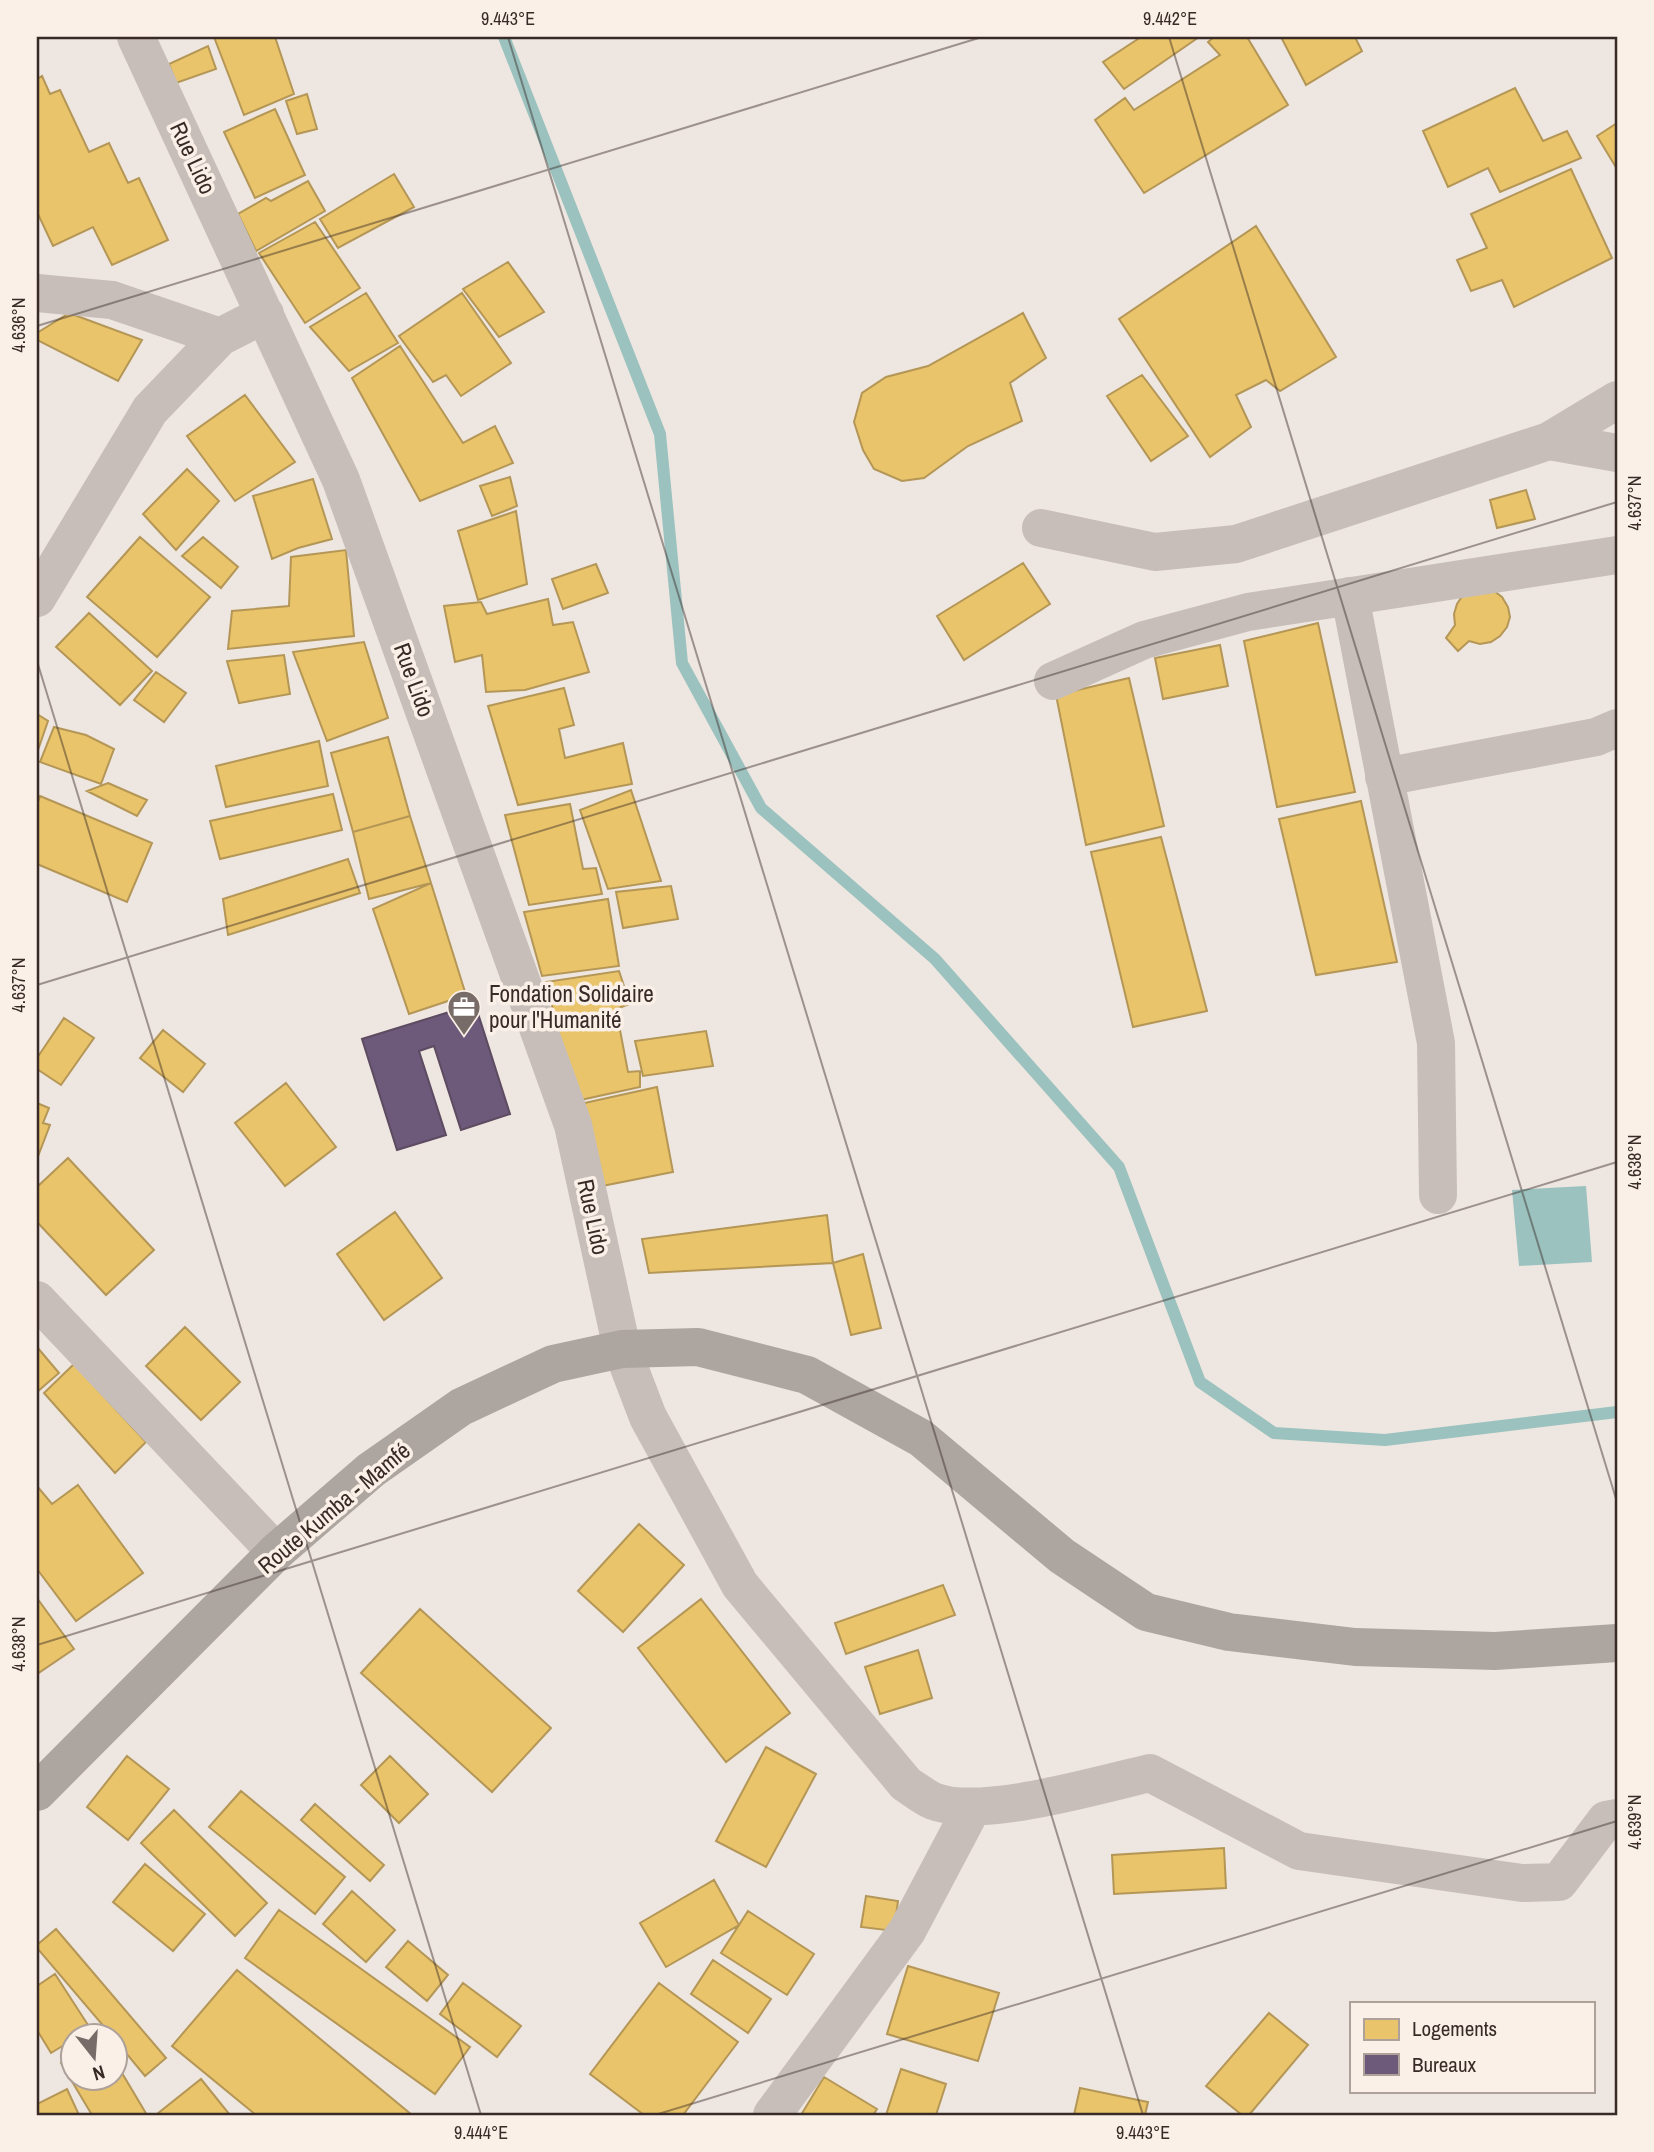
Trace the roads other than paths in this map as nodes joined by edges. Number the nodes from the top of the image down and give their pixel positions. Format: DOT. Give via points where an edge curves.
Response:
graph roads {
  1 [pos="136,37"];
  2 [pos="37,293"];
  3 [pos="265,314"];
  4 [pos="220,337"];
  5 [pos="1617,400"];
  6 [pos="1549,440"];
  7 [pos="1617,453"];
  8 [pos="1041,528"];
  9 [pos="1617,555"];
  10 [pos="1350,596"];
  11 [pos="37,598"];
  12 [pos="1053,681"];
  13 [pos="1617,727"];
  14 [pos="1384,777"];
  15 [pos="1438,1195"];
  16 [pos="37,1300"];
  17 [pos="622,1349"];
  18 [pos="276,1552"];
  19 [pos="1617,1643"];
  20 [pos="37,1792"];
  21 [pos="972,1808"];
  22 [pos="1617,1818"];
  23 [pos="772,2115"];
  1 -- 3 [label="street, Rue Lido"];
  2 -- 4 [label="street" via="112,300"];
  3 -- 4 [label="street"];
  3 -- 17 [label="street, Rue Lido" via="341,480 573,1125"];
  4 -- 11 [label="street" via="150,411"];
  5 -- 6 [label="street"];
  6 -- 7 [label="street"];
  6 -- 8 [label="street" via="1236,544 1155,552"];
  9 -- 10 [label="street"];
  10 -- 12 [label="street" via="1248,612 1144,639"];
  10 -- 14 [label="street"];
  13 -- 14 [label="street" via="1596,737"];
  14 -- 15 [label="street" via="1436,1044"];
  16 -- 18 [label="street"];
  17 -- 18 [label="highway, Route Kumba - Mamfé" via="553,1364 461,1407 371,1470"];
  17 -- 19 [label="highway, Route Kumba - Mamfé" via="698,1347 807,1375 921,1438 1062,1556 1146,1612 1229,1632 1355,1647 1495,1651"];
  17 -- 21 [label="street, Rue Lido" via="648,1417 740,1585 905,1784 933,1801"];
  18 -- 20 [label="highway, Route Kumba - Mamfé"];
  21 -- 22 [label="street, Rue Lido" via="1150,1773 1299,1851 1522,1883 1559,1882 1606,1820"];
  21 -- 23 [label="street" via="907,1931"];
}
